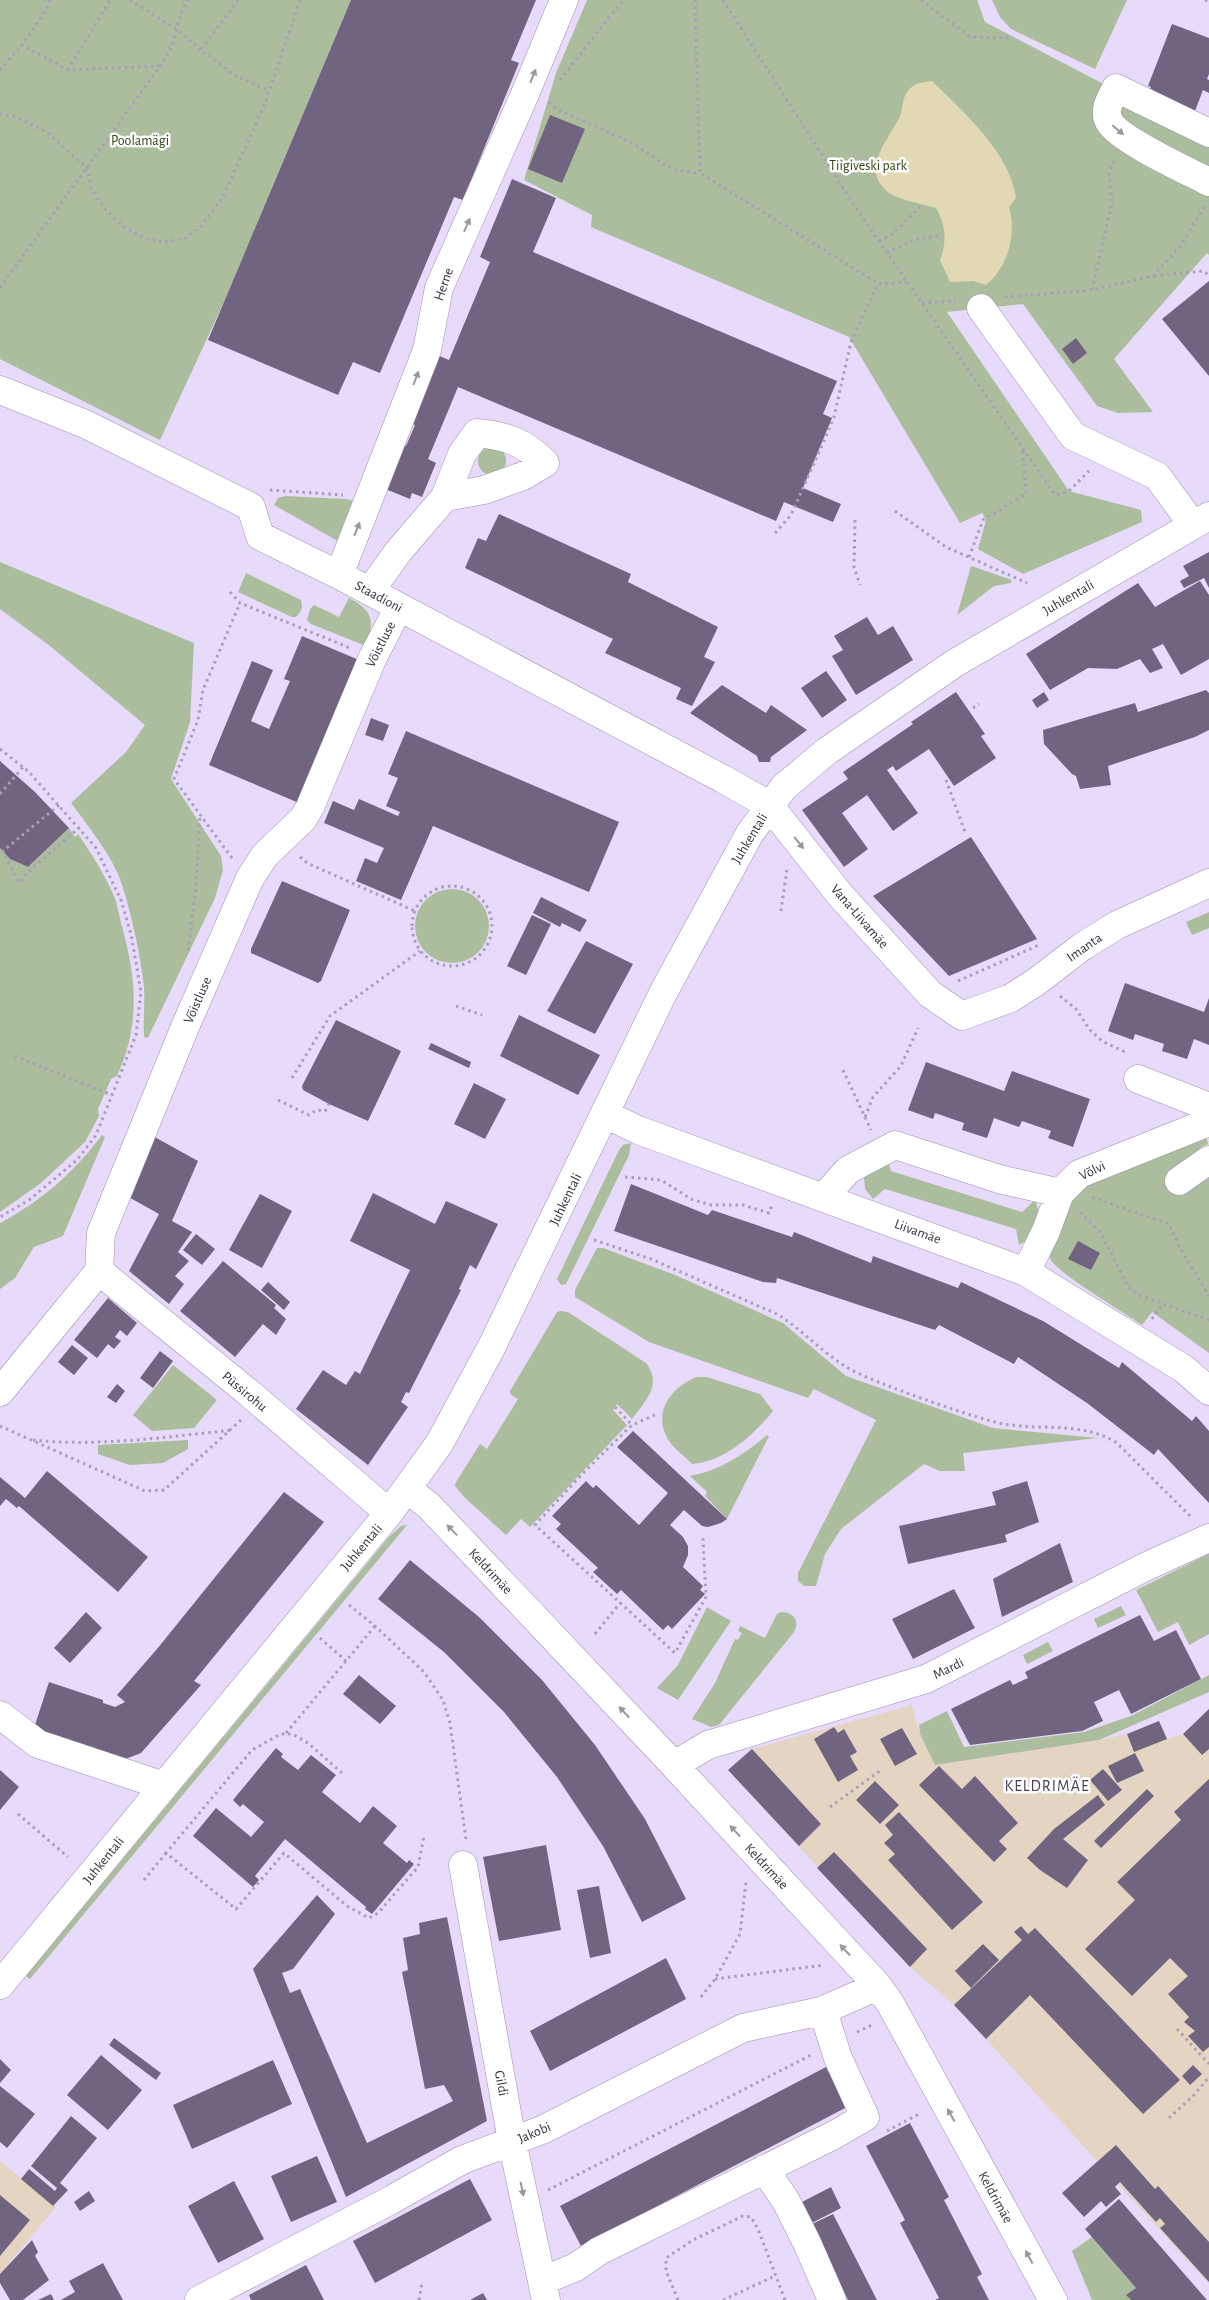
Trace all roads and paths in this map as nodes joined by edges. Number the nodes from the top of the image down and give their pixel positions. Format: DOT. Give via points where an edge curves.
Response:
graph roads {
  1 [pos="50,0"];
  2 [pos="110,0"];
  3 [pos="130,0"];
  4 [pos="188,0"];
  5 [pos="238,0"];
  6 [pos="300,0"];
  7 [pos="564,0"];
  8 [pos="624,0"];
  9 [pos="694,0"];
  10 [pos="723,0"];
  11 [pos="921,0"];
  12 [pos="1205,0"];
  13 [pos="1209,2"];
  14 [pos="176,29"];
  15 [pos="1012,38"];
  16 [pos="22,46"];
  17 [pos="201,50"];
  18 [pos="160,66"];
  19 [pos="0,70"];
  20 [pos="68,70"];
  21 [pos="270,90"];
  22 [pos="535,96"];
  23 [pos="0,114"];
  24 [pos="1209,133"];
  25 [pos="1124,135"];
  26 [pos="87,168"];
  27 [pos="700,173"];
  28 [pos="1207,194"];
  29 [pos="921,206"];
  30 [pos="943,236"];
  31 [pos="879,241"];
  32 [pos="887,253"];
  33 [pos="1209,275"];
  34 [pos="1153,276"];
  35 [pos="907,282"];
  36 [pos="878,283"];
  37 [pos="0,288"];
  38 [pos="1092,290"];
  39 [pos="978,302"];
  40 [pos="922,303"];
  41 [pos="0,390"];
  42 [pos="1023,449"];
  43 [pos="1104,451"];
  44 [pos="370,497"];
  45 [pos="445,497"];
  46 [pos="251,506"];
  47 [pos="895,511"];
  48 [pos="854,520"];
  49 [pos="1201,521"];
  50 [pos="775,533"];
  51 [pos="969,557"];
  52 [pos="339,575"];
  53 [pos="1027,582"];
  54 [pos="860,585"];
  55 [pos="370,591"];
  56 [pos="230,592"];
  57 [pos="240,603"];
  58 [pos="399,607"];
  59 [pos="373,657"];
  60 [pos="979,704"];
  61 [pos="973,708"];
  62 [pos="0,749"];
  63 [pos="23,767"];
  64 [pos="946,780"];
  65 [pos="0,794"];
  66 [pos="59,805"];
  67 [pos="769,805"];
  68 [pos="200,814"];
  69 [pos="80,827"];
  70 [pos="965,832"];
  71 [pos="294,851"];
  72 [pos="234,860"];
  73 [pos="1209,883"];
  74 [pos="414,911"];
  75 [pos="1046,942"];
  76 [pos="420,951"];
  77 [pos="188,953"];
  78 [pos="1036,982"];
  79 [pos="930,994"];
  80 [pos="456,1006"];
  81 [pos="482,1015"];
  82 [pos="962,1016"];
  83 [pos="918,1028"];
  84 [pos="15,1056"];
  85 [pos="843,1070"];
  86 [pos="292,1078"];
  87 [pos="1138,1079"];
  88 [pos="112,1095"];
  89 [pos="278,1100"];
  90 [pos="329,1104"];
  91 [pos="1209,1107"];
  92 [pos="605,1114"];
  93 [pos="865,1117"];
  94 [pos="1209,1122"];
  95 [pos="883,1151"];
  96 [pos="1209,1160"];
  97 [pos="625,1177"];
  98 [pos="783,1182"];
  99 [pos="1179,1182"];
  100 [pos="1060,1193"];
  101 [pos="824,1197"];
  102 [pos="0,1217"];
  103 [pos="594,1240"];
  104 [pos="99,1272"];
  105 [pos="1026,1272"];
  106 [pos="1208,1293"];
  107 [pos="1163,1303"];
  108 [pos="1153,1318"];
  109 [pos="1209,1320"];
  110 [pos="1209,1391"];
  111 [pos="0,1392"];
  112 [pos="258,1402"];
  113 [pos="615,1407"];
  114 [pos="654,1415"];
  115 [pos="632,1425"];
  116 [pos="0,1426"];
  117 [pos="232,1430"];
  118 [pos="30,1440"];
  119 [pos="407,1489"];
  120 [pos="389,1513"];
  121 [pos="1203,1530"];
  122 [pos="703,1538"];
  123 [pos="620,1602"];
  124 [pos="349,1605"];
  125 [pos="375,1626"];
  126 [pos="595,1634"];
  127 [pos="320,1638"];
  128 [pos="346,1661"];
  129 [pos="0,1715"];
  130 [pos="286,1733"];
  131 [pos="674,1765"];
  132 [pos="881,1770"];
  133 [pos="342,1774"];
  134 [pos="164,1786"];
  135 [pos="830,1807"];
  136 [pos="18,1814"];
  137 [pos="424,1836"];
  138 [pos="748,1845"];
  139 [pos="166,1853"];
  140 [pos="68,1856"];
  141 [pos="463,1865"];
  142 [pos="144,1880"];
  143 [pos="854,1960"];
  144 [pos="715,1979"];
  145 [pos="0,1985"];
  146 [pos="878,1986"];
  147 [pos="700,1997"];
  148 [pos="823,2011"];
  149 [pos="896,2013"];
  150 [pos="1177,2029"];
  151 [pos="834,2044"];
  152 [pos="1209,2064"];
  153 [pos="1209,2077"];
  154 [pos="944,2101"];
  155 [pos="865,2116"];
  156 [pos="1169,2118"];
  157 [pos="512,2141"];
  158 [pos="764,2169"];
  159 [pos="525,2202"];
  160 [pos="775,2276"];
  161 [pos="422,2282"];
  162 [pos="544,2291"];
  163 [pos="199,2300"];
  164 [pos="419,2300"];
  165 [pos="678,2300"];
  166 [pos="723,2300"];
  167 [pos="785,2300"];
  168 [pos="832,2300"];
  169 [pos="1052,2300"];
  1 -- 16 [label="path"];
  2 -- 20 [label="path"];
  3 -- 14 [label="path"];
  4 -- 14 [label="path"];
  5 -- 17 [label="path"];
  6 -- 21 [label="path"];
  22 -- 7 [label="street, Herne, one-way"];
  8 -- 22 [label="path"];
  9 -- 27 [label="path"];
  10 -- 31 [label="path"];
  11 -- 15 [label="path" via="970,37"];
  12 -- 13 [label="path"];
  14 -- 17 [label="path"];
  14 -- 18 [label="path" via="172,46"];
  16 -- 19 [label="path"];
  16 -- 20 [label="path"];
  17 -- 21 [label="path" via="234,74"];
  18 -- 20 [label="path"];
  18 -- 26 [label="path"];
  21 -- 26 [label="path" via="223,197 202,226 186,238 165,242 146,239 124,227 104,210 91,188"];
  22 -- 27 [label="path" via="640,148 666,167"];
  44 -- 22 [label="street, Herne, one-way" via="427,350 439,288"];
  23 -- 26 [label="path" via="14,116 48,132"];
  24 -- 25 [label="street, one-way" via="1116,88 1107,106 1110,123"];
  25 -- 28 [label="street"];
  25 -- 38 [label="path" via="1109,174 1112,203"];
  26 -- 37 [label="path"];
  27 -- 36 [label="path"];
  28 -- 34 [label="path" via="1181,245"];
  29 -- 31 [label="path" via="891,235"];
  30 -- 32 [label="path" via="916,239"];
  31 -- 32 [label="path"];
  32 -- 35 [label="path"];
  33 -- 34 [label="path" via="1202,271"];
  34 -- 38 [label="path"];
  35 -- 36 [label="path"];
  35 -- 40 [label="path"];
  36 -- 50 [label="path" via="852,342 828,433 791,515"];
  38 -- 39 [label="path"];
  39 -- 40 [label="path"];
  39 -- 43 [label="street" via="1073,436"];
  40 -- 42 [label="path"];
  41 -- 46 [label="street" via="85,424"];
  42 -- 43 [label="path" via="1055,495 1070,491"];
  42 -- 51 [label="path" via="1026,494 983,520"];
  43 -- 49 [label="street" via="1157,476"];
  44 -- 46 [label="path" via="266,490"];
  52 -- 44 [label="street, Herne, one-way"];
  45 -- 55 [label="street"];
  46 -- 52 [label="street, Staadioni" via="260,536"];
  47 -- 51 [label="path" via="946,547"];
  48 -- 54 [label="path" via="854,567"];
  49 -- 67 [label="street, Juhkentali" via="955,663 828,752 784,786"];
  51 -- 53 [label="path"];
  52 -- 55 [label="street, Staadioni"];
  55 -- 58 [label="street, Staadioni"];
  56 -- 57 [label="path"];
  57 -- 59 [label="path"];
  57 -- 68 [label="path" via="203,690 198,720 174,778"];
  58 -- 59 [label="street, Võistluse"];
  58 -- 67 [label="street, Staadioni"];
  59 -- 104 [label="street, Võistluse" via="304,819 265,854 250,878 101,1232"];
  60 -- 61 [label="path"];
  62 -- 63 [label="path"];
  63 -- 65 [label="path"];
  63 -- 66 [label="path"];
  64 -- 70 [label="path"];
  66 -- 69 [label="path"];
  66 -- 69 [label="path" via="3,851 19,883"];
  67 -- 79 [label="street, Vana-Liivamäe, one-way" via="842,896"];
  67 -- 92 [label="street, Juhkentali" via="750,833 663,993"];
  68 -- 72 [label="path"];
  68 -- 77 [label="path"];
  69 -- 88 [label="path" via="96,848 121,900 131,934 141,992 136,1035"];
  71 -- 74 [label="path" via="307,863"];
  73 -- 78 [label="street, Imanta" via="1117,925"];
  74 -- 76 [label="path" via="412,932"];
  74 -- 76 [label="path" via="428,894 449,886 470,890 480,897 491,916 491,938 486,948 470,962 459,966 443,965 428,959"];
  75 -- 79 [label="path"];
  76 -- 86 [label="path" via="330,1016"];
  78 -- 82 [label="street, Imanta" via="1011,998"];
  78 -- 87 [label="path" via="1076,1009 1102,1042 1126,1054"];
  79 -- 82 [label="street, Vana-Liivamäe"];
  80 -- 81 [label="path"];
  83 -- 93 [label="path" via="901,1066 873,1097"];
  84 -- 88 [label="path"];
  85 -- 93 [label="path"];
  87 -- 91 [label="street"];
  88 -- 102 [label="path" via="96,1135 77,1160 29,1200"];
  89 -- 90 [label="path" via="309,1115 316,1110 325,1110"];
  92 -- 98 [label="street, Liivamäe" via="638,1130"];
  92 -- 119 [label="street, Juhkentali" via="491,1348 439,1444"];
  93 -- 95 [label="path"];
  94 -- 100 [label="street, Võlvi" via="1079,1174"];
  95 -- 100 [label="street" via="895,1145 999,1178"];
  95 -- 101 [label="street" via="848,1170"];
  96 -- 99 [label="street"];
  97 -- 98 [label="path" via="661,1180 691,1199 711,1205 744,1205 769,1212"];
  98 -- 101 [label="street, Liivamäe"];
  100 -- 105 [label="street, Võlvi"];
  100 -- 106 [label="path" via="1082,1193 1169,1224"];
  100 -- 107 [label="path" via="1101,1233 1128,1287 1141,1296"];
  101 -- 105 [label="street, Liivamäe" via="937,1229"];
  103 -- 121 [label="path" via="651,1258 778,1315 849,1369 910,1394 993,1422 1105,1435"];
  104 -- 111 [label="street"];
  104 -- 112 [label="street, Püssirohu"];
  105 -- 110 [label="street, Liivamäe" via="1187,1364"];
  107 -- 108 [label="path"];
  107 -- 109 [label="path"];
  112 -- 117 [label="path"];
  112 -- 120 [label="street, Püssirohu"];
  113 -- 115 [label="path"];
  114 -- 115 [label="path"];
  115 -- 123 [label="path" via="535,1525"];
  116 -- 118 [label="path"];
  117 -- 118 [label="path" via="160,1438"];
  117 -- 118 [label="path" via="164,1490 145,1491"];
  119 -- 120 [label="street, Juhkentali"];
  131 -- 119 [label="street, Keldrimäe, one-way" via="429,1506"];
  120 -- 134 [label="street, Juhkentali"];
  121 -- 131 [label="street, Mardi" via="1147,1566 926,1679 708,1745"];
  122 -- 123 [label="path" via="706,1597 675,1653"];
  123 -- 126 [label="path"];
  124 -- 125 [label="path"];
  125 -- 128 [label="path"];
  125 -- 141 [label="path" via="424,1672 443,1700 450,1723 466,1833"];
  127 -- 128 [label="path"];
  128 -- 130 [label="path"];
  129 -- 134 [label="street" via="38,1744"];
  130 -- 133 [label="path" via="308,1743"];
  130 -- 139 [label="path" via="252,1750"];
  138 -- 131 [label="street, Keldrimäe, one-way"];
  132 -- 135 [label="path"];
  134 -- 145 [label="street, Juhkentali"];
  136 -- 140 [label="path"];
  137 -- 139 [label="path" via="418,1867 378,1913 369,1918 347,1906 284,1853 236,1909"];
  143 -- 138 [label="street, Keldrimäe, one-way"];
  138 -- 144 [label="path" via="740,1934"];
  139 -- 142 [label="path"];
  141 -- 157 [label="street, Gildi"];
  143 -- 144 [label="path"];
  143 -- 146 [label="street, Keldrimäe"];
  144 -- 147 [label="path"];
  146 -- 148 [label="street, Jakobi"];
  146 -- 149 [label="street, Keldrimäe"];
  148 -- 151 [label="street"];
  148 -- 157 [label="street, Jakobi" via="743,2028 542,2130"];
  149 -- 151 [label="path"];
  149 -- 154 [label="street, Keldrimäe"];
  150 -- 152 [label="path"];
  151 -- 155 [label="street"];
  151 -- 159 [label="path"];
  153 -- 156 [label="path"];
  154 -- 155 [label="path" via="876,2137"];
  169 -- 154 [label="street, Keldrimäe, one-way"];
  155 -- 158 [label="street"];
  157 -- 159 [label="street, Gildi, one-way"];
  157 -- 163 [label="street, Jakobi" via="462,2160"];
  158 -- 162 [label="street" via="599,2251"];
  158 -- 168 [label="street" via="786,2201"];
  159 -- 162 [label="street, Gildi"];
  160 -- 165 [label="path" via="758,2229 751,2217 743,2216 693,2240 666,2258 666,2271"];
  160 -- 166 [label="path"];
  160 -- 167 [label="path"];
  161 -- 164 [label="path"];
}
